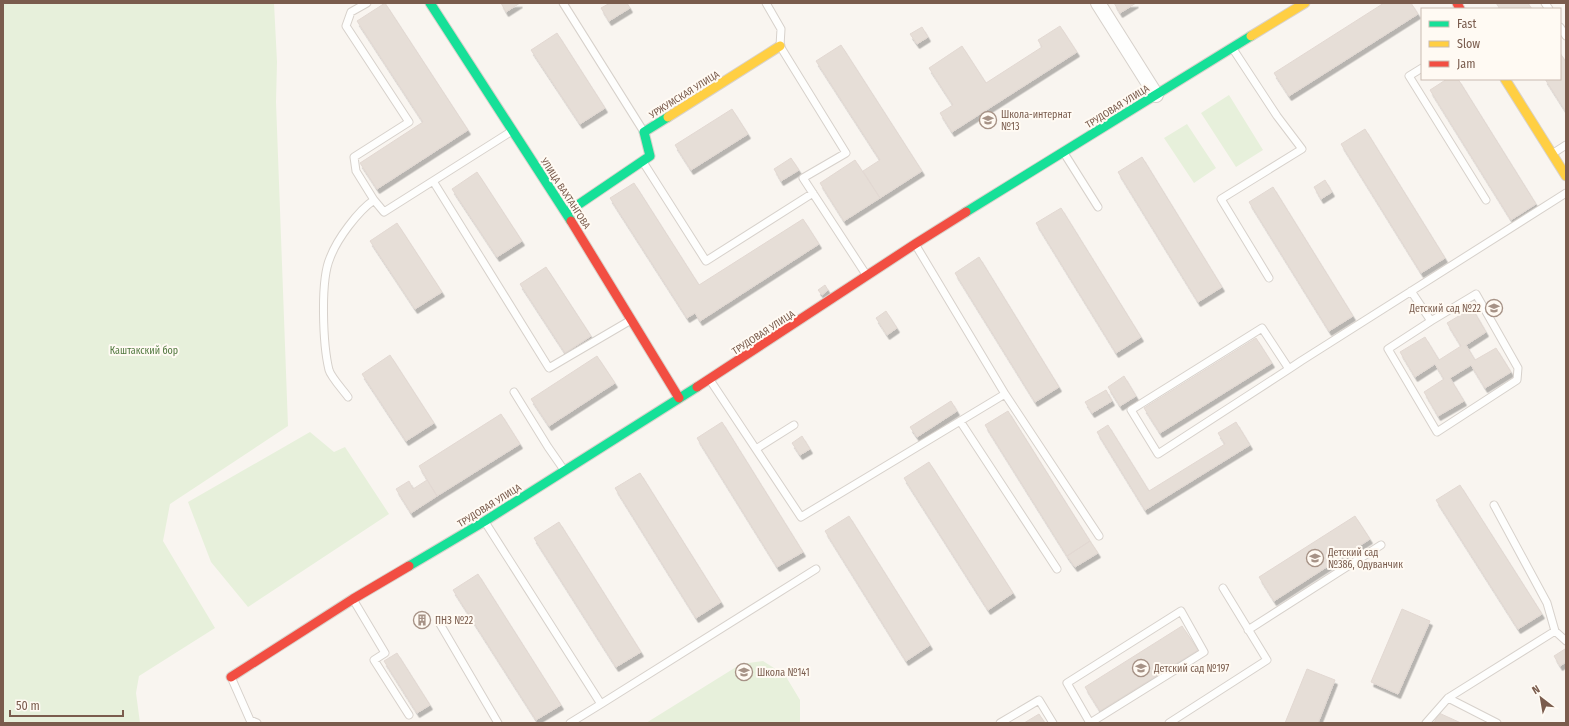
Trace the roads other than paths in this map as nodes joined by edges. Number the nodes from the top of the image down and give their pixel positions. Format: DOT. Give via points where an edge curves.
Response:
graph roads {
  1 [pos="367,3"];
  2 [pos="430,3"];
  3 [pos="563,3"];
  4 [pos="766,3"];
  5 [pos="1098,3"];
  6 [pos="1305,3"];
  7 [pos="780,46"];
  8 [pos="1232,48"];
  9 [pos="1421,69"];
  10 [pos="1506,80"];
  11 [pos="1156,95"];
  12 [pos="512,130"];
  13 [pos="644,132"];
  14 [pos="1566,145"];
  15 [pos="1063,152"];
  16 [pos="1552,154"];
  17 [pos="642,161"];
  18 [pos="1566,176"];
  19 [pos="433,181"];
  20 [pos="813,193"];
  21 [pos="1566,193"];
  22 [pos="374,200"];
  23 [pos="1486,200"];
  24 [pos="1098,207"];
  25 [pos="566,213"];
  26 [pos="915,244"];
  27 [pos="867,276"];
  28 [pos="1268,278"];
  29 [pos="1411,291"];
  30 [pos="632,320"];
  31 [pos="1431,321"];
  32 [pos="1289,369"];
  33 [pos="710,379"];
  34 [pos="514,392"];
  35 [pos="1005,394"];
  36 [pos="348,397"];
  37 [pos="679,398"];
  38 [pos="960,421"];
  39 [pos="794,425"];
  40 [pos="756,449"];
  41 [pos="565,471"];
  42 [pos="1494,505"];
  43 [pos="485,521"];
  44 [pos="1099,536"];
  45 [pos="1381,545"];
  46 [pos="816,569"];
  47 [pos="1057,569"];
  48 [pos="1223,588"];
  49 [pos="353,599"];
  50 [pos="440,624"];
  51 [pos="1248,630"];
  52 [pos="1555,632"];
  53 [pos="1566,641"];
  54 [pos="231,677"];
  55 [pos="1448,698"];
  56 [pos="601,704"];
  57 [pos="410,715"];
  58 [pos="257,723"];
  59 [pos="498,723"];
  60 [pos="570,723"];
  61 [pos="1000,723"];
  62 [pos="1053,723"];
  63 [pos="1090,723"];
  64 [pos="1169,723"];
  65 [pos="1426,723"];
  66 [pos="1497,723"];
  1 -- 22 [label="lane" via="351,12 346,26 409,122 354,157 356,171"];
  2 -- 12 [label="street, УЛИЦА ВАХТАНГОВА"];
  3 -- 13 [label="lane"];
  4 -- 7 [label="lane" via="781,29"];
  5 -- 11 [label="street"];
  6 -- 8 [label="street, ТРУДОВАЯ УЛИЦА"];
  7 -- 13 [label="street, УРЖУМСКАЯ УЛИЦА"];
  7 -- 20 [label="lane" via="846,153 803,178"];
  8 -- 11 [label="street, ТРУДОВАЯ УЛИЦА"];
  8 -- 28 [label="lane" via="1302,149 1221,199"];
  9 -- 23 [label="lane" via="1409,76"];
  10 -- 16 [label="street"];
  11 -- 15 [label="street, ТРУДОВАЯ УЛИЦА"];
  12 -- 19 [label="lane"];
  12 -- 25 [label="street, УЛИЦА ВАХТАНГОВА"];
  13 -- 17 [label="street" via="650,156"];
  14 -- 16 [label="lane"];
  15 -- 24 [label="lane"];
  15 -- 26 [label="street, ТРУДОВАЯ УЛИЦА"];
  16 -- 18 [label="street"];
  17 -- 20 [label="lane" via="706,260"];
  17 -- 25 [label="street"];
  19 -- 22 [label="lane" via="384,212"];
  19 -- 30 [label="lane" via="550,368"];
  20 -- 27 [label="lane"];
  21 -- 29 [label="lane"];
  22 -- 36 [label="lane" via="365,206 341,238 330,258 325,282 324,328 329,371"];
  25 -- 30 [label="street, УЛИЦА ВАХТАНГОВА"];
  26 -- 27 [label="street, ТРУДОВАЯ УЛИЦА"];
  26 -- 35 [label="lane"];
  27 -- 33 [label="street, ТРУДОВАЯ УЛИЦА"];
  29 -- 31 [label="lane"];
  29 -- 32 [label="lane"];
  30 -- 37 [label="street, УЛИЦА ВАХТАНГОВА"];
  31 -- 31 [label="lane" via="1388,349 1437,432 1517,380 1518,368 1476,294"];
  32 -- 32 [label="lane" via="1158,454 1131,410 1262,328"];
  33 -- 37 [label="street, ТРУДОВАЯ УЛИЦА"];
  33 -- 40 [label="lane"];
  34 -- 41 [label="lane"];
  35 -- 38 [label="lane"];
  35 -- 44 [label="lane"];
  37 -- 41 [label="street, ТРУДОВАЯ УЛИЦА"];
  38 -- 40 [label="lane" via="801,517"];
  38 -- 47 [label="lane"];
  39 -- 40 [label="lane"];
  41 -- 43 [label="street, ТРУДОВАЯ УЛИЦА"];
  42 -- 52 [label="lane" via="1547,604"];
  43 -- 49 [label="street, ТРУДОВАЯ УЛИЦА"];
  43 -- 56 [label="lane"];
  45 -- 51 [label="lane"];
  46 -- 56 [label="lane"];
  48 -- 51 [label="lane"];
  49 -- 54 [label="street, ТРУДОВАЯ УЛИЦА"];
  49 -- 57 [label="lane" via="385,653 374,660"];
  50 -- 59 [label="lane"];
  51 -- 64 [label="lane" via="1267,660"];
  52 -- 53 [label="lane"];
  52 -- 55 [label="lane"];
  54 -- 58 [label="lane" via="250,720"];
  55 -- 65 [label="lane"];
  55 -- 66 [label="lane"];
  56 -- 60 [label="lane"];
  61 -- 62 [label="lane" via="1039,700"];
  63 -- 63 [label="lane" via="1067,683 1181,611 1204,652"];
}
